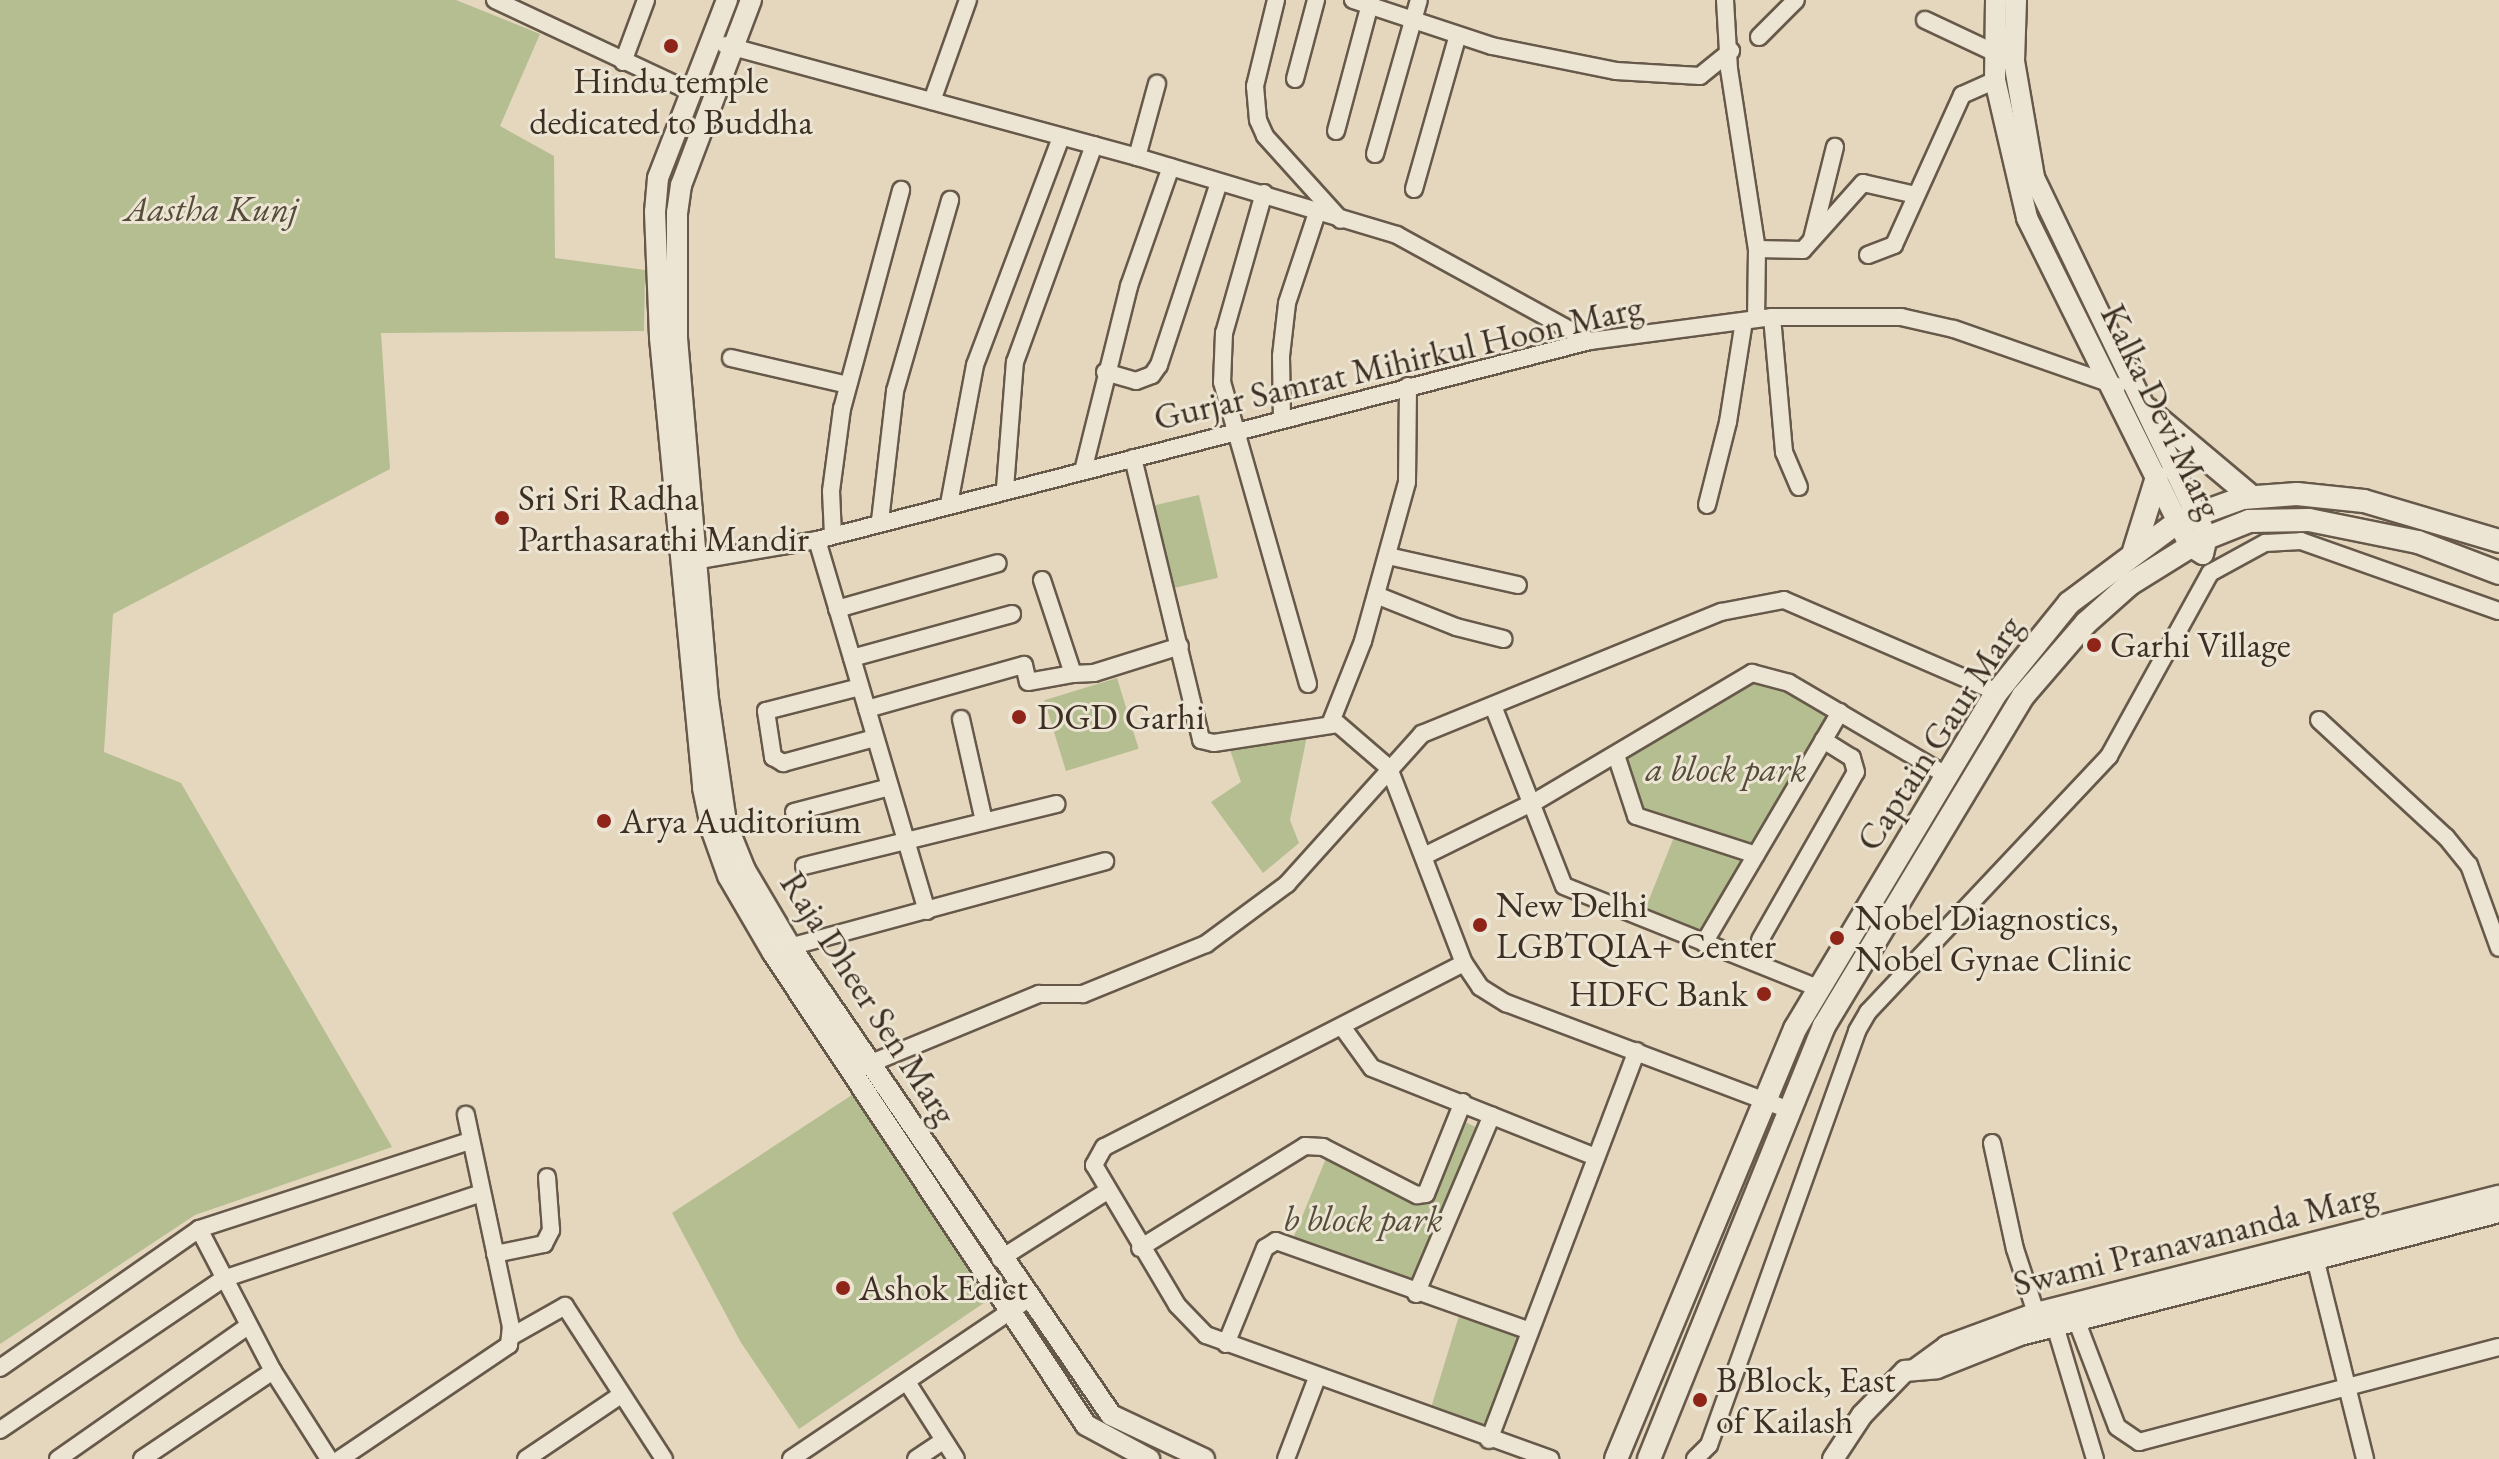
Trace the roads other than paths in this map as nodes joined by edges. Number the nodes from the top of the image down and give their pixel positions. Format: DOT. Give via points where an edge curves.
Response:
graph roads {
  1 [pos="495,0"];
  2 [pos="646,0"];
  3 [pos="727,0"];
  4 [pos="751,0"];
  5 [pos="968,0"];
  6 [pos="1276,0"];
  7 [pos="1316,0"];
  8 [pos="1419,0"];
  9 [pos="1725,0"];
  10 [pos="1796,0"];
  11 [pos="1996,0"];
  12 [pos="2016,0"];
  13 [pos="1365,1"];
  14 [pos="1414,19"];
  15 [pos="1925,20"];
  16 [pos="1458,35"];
  17 [pos="1759,37"];
  18 [pos="710,40"];
  19 [pos="730,47"];
  20 [pos="1731,51"];
  21 [pos="1993,52"];
  22 [pos="623,62"];
  23 [pos="1295,79"];
  24 [pos="1995,80"];
  25 [pos="1157,84"];
  26 [pos="691,92"];
  27 [pos="932,101"];
  28 [pos="1336,131"];
  29 [pos="1061,137"];
  30 [pos="1094,145"];
  31 [pos="1835,147"];
  32 [pos="1375,154"];
  33 [pos="1137,157"];
  34 [pos="1171,167"];
  35 [pos="1219,183"];
  36 [pos="1414,189"];
  37 [pos="901,190"];
  38 [pos="1264,193"];
  39 [pos="1916,195"];
  40 [pos="950,200"];
  41 [pos="1317,213"];
  42 [pos="1341,220"];
  43 [pos="1811,244"];
  44 [pos="1757,249"];
  45 [pos="1868,255"];
  46 [pos="1757,319"];
  47 [pos="1590,341"];
  48 [pos="731,358"];
  49 [pos="1105,372"];
  50 [pos="848,385"];
  51 [pos="2113,385"];
  52 [pos="1408,386"];
  53 [pos="2143,401"];
  54 [pos="1282,420"];
  55 [pos="1240,431"];
  56 [pos="1133,458"];
  57 [pos="1083,471"];
  58 [pos="2157,477"];
  59 [pos="1799,487"];
  60 [pos="1005,488"];
  61 [pos="2252,497"];
  62 [pos="949,504"];
  63 [pos="1707,505"];
  64 [pos="2187,517"];
  65 [pos="880,521"];
  66 [pos="825,538"];
  67 [pos="2499,541"];
  68 [pos="2134,553"];
  69 [pos="2202,553"];
  70 [pos="1388,556"];
  71 [pos="691,561"];
  72 [pos="998,563"];
  73 [pos="2499,573"];
  74 [pos="1042,580"];
  75 [pos="1518,585"];
  76 [pos="1376,595"];
  77 [pos="837,609"];
  78 [pos="2499,611"];
  79 [pos="1012,614"];
  80 [pos="1503,639"];
  81 [pos="1180,646"];
  82 [pos="852,658"];
  83 [pos="1073,674"];
  84 [pos="1308,684"];
  85 [pos="860,687"];
  86 [pos="1997,692"];
  87 [pos="1493,706"];
  88 [pos="867,709"];
  89 [pos="1840,712"];
  90 [pos="961,719"];
  91 [pos="2319,720"];
  92 [pos="1331,722"];
  93 [pos="875,738"];
  94 [pos="1823,740"];
  95 [pos="1616,755"];
  96 [pos="1389,768"];
  97 [pos="1946,775"];
  98 [pos="890,787"];
  99 [pos="1531,803"];
  100 [pos="1056,804"];
  101 [pos="794,812"];
  102 [pos="984,821"];
  103 [pos="906,842"];
  104 [pos="1756,855"];
  105 [pos="1424,856"];
  106 [pos="1105,861"];
  107 [pos="804,866"];
  108 [pos="927,911"];
  109 [pos="1760,940"];
  110 [pos="1704,943"];
  111 [pos="2499,948"];
  112 [pos="782,949"];
  113 [pos="1464,963"];
  114 [pos="1818,988"];
  115 [pos="1343,1028"];
  116 [pos="1637,1051"];
  117 [pos="869,1064"];
  118 [pos="1763,1099"];
  119 [pos="1463,1102"];
  120 [pos="1787,1109"];
  121 [pos="466,1115"];
  122 [pos="1492,1115"];
  123 [pos="470,1141"];
  124 [pos="1992,1143"];
  125 [pos="1593,1156"];
  126 [pos="547,1177"];
  127 [pos="1107,1191"];
  128 [pos="482,1193"];
  129 [pos="2499,1196"];
  130 [pos="2499,1212"];
  131 [pos="199,1229"];
  132 [pos="2392,1232"];
  133 [pos="1140,1248"];
  134 [pos="2313,1253"];
  135 [pos="495,1254"];
  136 [pos="1000,1259"];
  137 [pos="223,1279"];
  138 [pos="1416,1294"];
  139 [pos="1028,1299"];
  140 [pos="1010,1311"];
  141 [pos="2036,1313"];
  142 [pos="2077,1322"];
  143 [pos="248,1326"];
  144 [pos="2056,1329"];
  145 [pos="1528,1330"];
  146 [pos="512,1336"];
  147 [pos="1226,1344"];
  148 [pos="2499,1347"];
  149 [pos="0,1368"];
  150 [pos="1917,1368"];
  151 [pos="273,1371"];
  152 [pos="1317,1378"];
  153 [pos="907,1382"];
  154 [pos="2343,1387"];
  155 [pos="621,1395"];
  156 [pos="0,1430"];
  157 [pos="1489,1440"];
  158 [pos="943,1441"];
  159 [pos="661,1454"];
  160 [pos="58,1459"];
  161 [pos="142,1459"];
  162 [pos="329,1459"];
  163 [pos="340,1459"];
  164 [pos="526,1459"];
  165 [pos="642,1459"];
  166 [pos="791,1459"];
  167 [pos="916,1459"];
  168 [pos="956,1459"];
  169 [pos="1149,1459"];
  170 [pos="1204,1459"];
  171 [pos="1286,1459"];
  172 [pos="1550,1459"];
  173 [pos="1616,1459"];
  174 [pos="1649,1459"];
  175 [pos="1695,1459"];
  176 [pos="1833,1459"];
  177 [pos="2095,1459"];
  178 [pos="2365,1459"];
  1 -- 22 [label="street"];
  2 -- 22 [label="street"];
  3 -- 18 [label="street, Raja Dheer Sen Marg"];
  4 -- 19 [label="street, Raja Dheer Sen Marg"];
  5 -- 27 [label="street"];
  6 -- 42 [label="street" via="1255,86 1258,120 1265,136"];
  7 -- 23 [label="street"];
  8 -- 14 [label="street"];
  9 -- 20 [label="street"];
  10 -- 17 [label="street"];
  11 -- 21 [label="street, Kalka Devi Marg"];
  12 -- 53 [label="street, Kalka Devi Marg" via="2016,86 2034,177"];
  13 -- 14 [label="street"];
  13 -- 28 [label="street"];
  14 -- 16 [label="street"];
  14 -- 32 [label="street"];
  15 -- 21 [label="street"];
  16 -- 20 [label="street" via="1578,66 1687,78 1708,72"];
  16 -- 36 [label="street"];
  18 -- 19 [label="street"];
  18 -- 26 [label="street, Raja Dheer Sen Marg"];
  19 -- 27 [label="street"];
  19 -- 71 [label="street, Raja Dheer Sen Marg" via="681,185 677,212 677,338"];
  20 -- 44 [label="street" via="1729,69"];
  21 -- 24 [label="street, Kalka Devi Marg"];
  22 -- 26 [label="street"];
  24 -- 39 [label="street" via="1962,95"];
  24 -- 51 [label="street, Kalka Devi Marg" via="2027,218"];
  25 -- 33 [label="street"];
  26 -- 71 [label="street, Raja Dheer Sen Marg" via="658,178 655,212 660,338"];
  27 -- 29 [label="street"];
  29 -- 30 [label="street"];
  29 -- 62 [label="street" via="975,365"];
  30 -- 33 [label="street"];
  30 -- 60 [label="street" via="1015,362"];
  31 -- 43 [label="street"];
  33 -- 34 [label="street"];
  34 -- 35 [label="street"];
  34 -- 49 [label="street"];
  35 -- 38 [label="street"];
  35 -- 49 [label="street" via="1159,365 1152,375 1136,381"];
  37 -- 50 [label="street"];
  38 -- 41 [label="street"];
  38 -- 55 [label="street" via="1224,333 1222,382"];
  39 -- 43 [label="street" via="1863,183"];
  39 -- 45 [label="street" via="1894,245"];
  40 -- 65 [label="street" via="895,391"];
  41 -- 42 [label="street"];
  41 -- 54 [label="street" via="1287,303"];
  42 -- 47 [label="street" via="1397,235"];
  43 -- 44 [label="street" via="1793,251"];
  44 -- 46 [label="street"];
  46 -- 47 [label="street, Gurjar Samrat Mihirkul Hoon Marg"];
  46 -- 51 [label="street, Gurjar Samrat Mihirkul Hoon Marg" via="1901,317 1954,329"];
  46 -- 59 [label="street" via="1784,452"];
  46 -- 63 [label="street"];
  47 -- 52 [label="street, Gurjar Samrat Mihirkul Hoon Marg"];
  48 -- 50 [label="street"];
  49 -- 57 [label="street"];
  50 -- 66 [label="street"];
  51 -- 53 [label="street, Gurjar Samrat Mihirkul Hoon Marg"];
  51 -- 58 [label="street, Kalka Devi Marg"];
  52 -- 54 [label="street, Gurjar Samrat Mihirkul Hoon Marg"];
  52 -- 70 [label="street" via="1410,467"];
  53 -- 61 [label="main road"];
  53 -- 64 [label="street, Kalka Devi Marg"];
  54 -- 55 [label="street, Gurjar Samrat Mihirkul Hoon Marg"];
  55 -- 56 [label="street, Gurjar Samrat Mihirkul Hoon Marg"];
  55 -- 84 [label="street"];
  56 -- 57 [label="street, Gurjar Samrat Mihirkul Hoon Marg"];
  56 -- 81 [label="street"];
  57 -- 60 [label="street, Gurjar Samrat Mihirkul Hoon Marg"];
  58 -- 64 [label="street, Kalka Devi Marg"];
  58 -- 68 [label="main road"];
  60 -- 62 [label="street, Gurjar Samrat Mihirkul Hoon Marg"];
  61 -- 64 [label="main road, Captain Gaur Marg"];
  61 -- 67 [label="main road, Captain Gaur Marg" via="2297,494 2364,501"];
  62 -- 65 [label="street, Gurjar Samrat Mihirkul Hoon Marg"];
  64 -- 68 [label="main road, Captain Gaur Marg"];
  64 -- 69 [label="street, Kalka Devi Marg"];
  65 -- 66 [label="street, Gurjar Samrat Mihirkul Hoon Marg"];
  66 -- 71 [label="street, Gurjar Samrat Mihirkul Hoon Marg"];
  66 -- 77 [label="street"];
  68 -- 86 [label="main road, Captain Gaur Marg" via="2069,603"];
  69 -- 73 [label="main road, Captain Gaur Marg" via="2249,521 2309,520 2418,542"];
  69 -- 78 [label="street" via="2301,541"];
  69 -- 120 [label="main road, Captain Gaur Marg" via="2130,584 2086,623 2023,696 1824,1026"];
  69 -- 175 [label="street" via="2109,756 1868,1012 1857,1031 1709,1445"];
  70 -- 75 [label="street"];
  70 -- 76 [label="street"];
  71 -- 112 [label="street, Raja Dheer Sen Marg" via="703,788 712,831 728,876"];
  72 -- 77 [label="street"];
  74 -- 83 [label="street"];
  76 -- 80 [label="street" via="1456,627"];
  76 -- 92 [label="street"];
  77 -- 82 [label="street"];
  79 -- 82 [label="street"];
  81 -- 83 [label="street" via="1094,673"];
  81 -- 92 [label="street" via="1201,740 1269,736"];
  82 -- 85 [label="street"];
  83 -- 88 [label="street" via="1028,682 1024,665"];
  85 -- 88 [label="street"];
  85 -- 93 [label="street" via="766,711 773,757 783,763"];
  86 -- 87 [label="street" via="1784,600 1721,612"];
  86 -- 97 [label="main road, Captain Gaur Marg"];
  87 -- 96 [label="street" via="1422,734"];
  87 -- 99 [label="street"];
  88 -- 93 [label="street"];
  89 -- 94 [label="street"];
  89 -- 95 [label="street" via="1772,675 1752,673"];
  89 -- 97 [label="street"];
  90 -- 102 [label="street"];
  91 -- 111 [label="street" via="2446,837 2469,865"];
  92 -- 96 [label="street"];
  93 -- 98 [label="street"];
  94 -- 104 [label="street"];
  94 -- 109 [label="street" via="1852,758 1856,772"];
  95 -- 99 [label="street"];
  95 -- 104 [label="street" via="1636,816"];
  96 -- 105 [label="street"];
  96 -- 117 [label="street" via="1287,884 1206,944 1083,994 1039,994"];
  97 -- 114 [label="main road, Captain Gaur Marg"];
  98 -- 101 [label="street"];
  98 -- 103 [label="street"];
  99 -- 105 [label="street"];
  99 -- 110 [label="street" via="1564,886"];
  100 -- 102 [label="street"];
  102 -- 103 [label="street"];
  103 -- 107 [label="street"];
  103 -- 108 [label="street"];
  104 -- 110 [label="street"];
  105 -- 113 [label="street"];
  106 -- 108 [label="street"];
  108 -- 112 [label="street"];
  110 -- 114 [label="street"];
  112 -- 117 [label="street, Raja Dheer Sen Marg"];
  112 -- 140 [label="street, Raja Dheer Sen Marg"];
  113 -- 115 [label="street"];
  113 -- 116 [label="street" via="1493,996"];
  114 -- 118 [label="main road, Captain Gaur Marg"];
  115 -- 119 [label="street" via="1372,1068"];
  115 -- 127 [label="street" via="1104,1147 1094,1165"];
  116 -- 118 [label="street"];
  116 -- 125 [label="street"];
  117 -- 136 [label="street, Raja Dheer Sen Marg"];
  118 -- 120 [label="street"];
  118 -- 173 [label="main road, Captain Gaur Marg"];
  119 -- 122 [label="street"];
  119 -- 133 [label="street" via="1426,1194 1417,1195 1323,1147 1305,1146"];
  120 -- 174 [label="main road, Captain Gaur Marg"];
  121 -- 123 [label="street"];
  122 -- 125 [label="street"];
  122 -- 138 [label="street"];
  123 -- 128 [label="street"];
  123 -- 131 [label="street"];
  124 -- 141 [label="street" via="2015,1249"];
  125 -- 145 [label="street"];
  126 -- 135 [label="street" via="551,1230 544,1244"];
  127 -- 133 [label="street"];
  127 -- 136 [label="street"];
  128 -- 135 [label="street"];
  128 -- 137 [label="street"];
  129 -- 132 [label="street, Swami Pranavananda Marg"];
  130 -- 132 [label="street, Swami Pranavananda Marg"];
  131 -- 137 [label="street"];
  131 -- 149 [label="street"];
  132 -- 134 [label="street, Swami Pranavananda Marg"];
  133 -- 147 [label="street" via="1195,1326"];
  134 -- 141 [label="street, Swami Pranavananda Marg"];
  134 -- 142 [label="street, Swami Pranavananda Marg"];
  134 -- 154 [label="street"];
  135 -- 146 [label="street"];
  136 -- 139 [label="street, Raja Dheer Sen Marg"];
  137 -- 143 [label="street"];
  137 -- 156 [label="street"];
  138 -- 145 [label="street"];
  138 -- 147 [label="street" via="1276,1241 1265,1248"];
  139 -- 140 [label="street"];
  139 -- 170 [label="street, Raja Dheer Sen Marg" via="1111,1415"];
  140 -- 153 [label="street"];
  140 -- 169 [label="street, Raja Dheer Sen Marg" via="1086,1425"];
  141 -- 150 [label="street, Swami Pranavananda Marg" via="1947,1346"];
  142 -- 144 [label="street, Swami Pranavananda Marg"];
  142 -- 154 [label="street" via="2117,1427 2139,1442"];
  143 -- 151 [label="street"];
  143 -- 160 [label="street"];
  144 -- 150 [label="street, Swami Pranavananda Marg" via="1984,1346 1937,1368"];
  144 -- 177 [label="street"];
  145 -- 157 [label="street"];
  146 -- 155 [label="street" via="565,1306"];
  146 -- 163 [label="street" via="502,1351"];
  147 -- 152 [label="street"];
  148 -- 154 [label="street"];
  150 -- 176 [label="street, Swami Pranavananda Marg" via="1894,1379"];
  151 -- 161 [label="street"];
  151 -- 162 [label="street"];
  152 -- 157 [label="street"];
  152 -- 171 [label="street"];
  153 -- 158 [label="street"];
  153 -- 166 [label="street"];
  154 -- 178 [label="street"];
  155 -- 159 [label="street"];
  155 -- 164 [label="street"];
  157 -- 172 [label="street"];
  158 -- 167 [label="street"];
  158 -- 168 [label="street"];
  159 -- 165 [label="street"];
}
